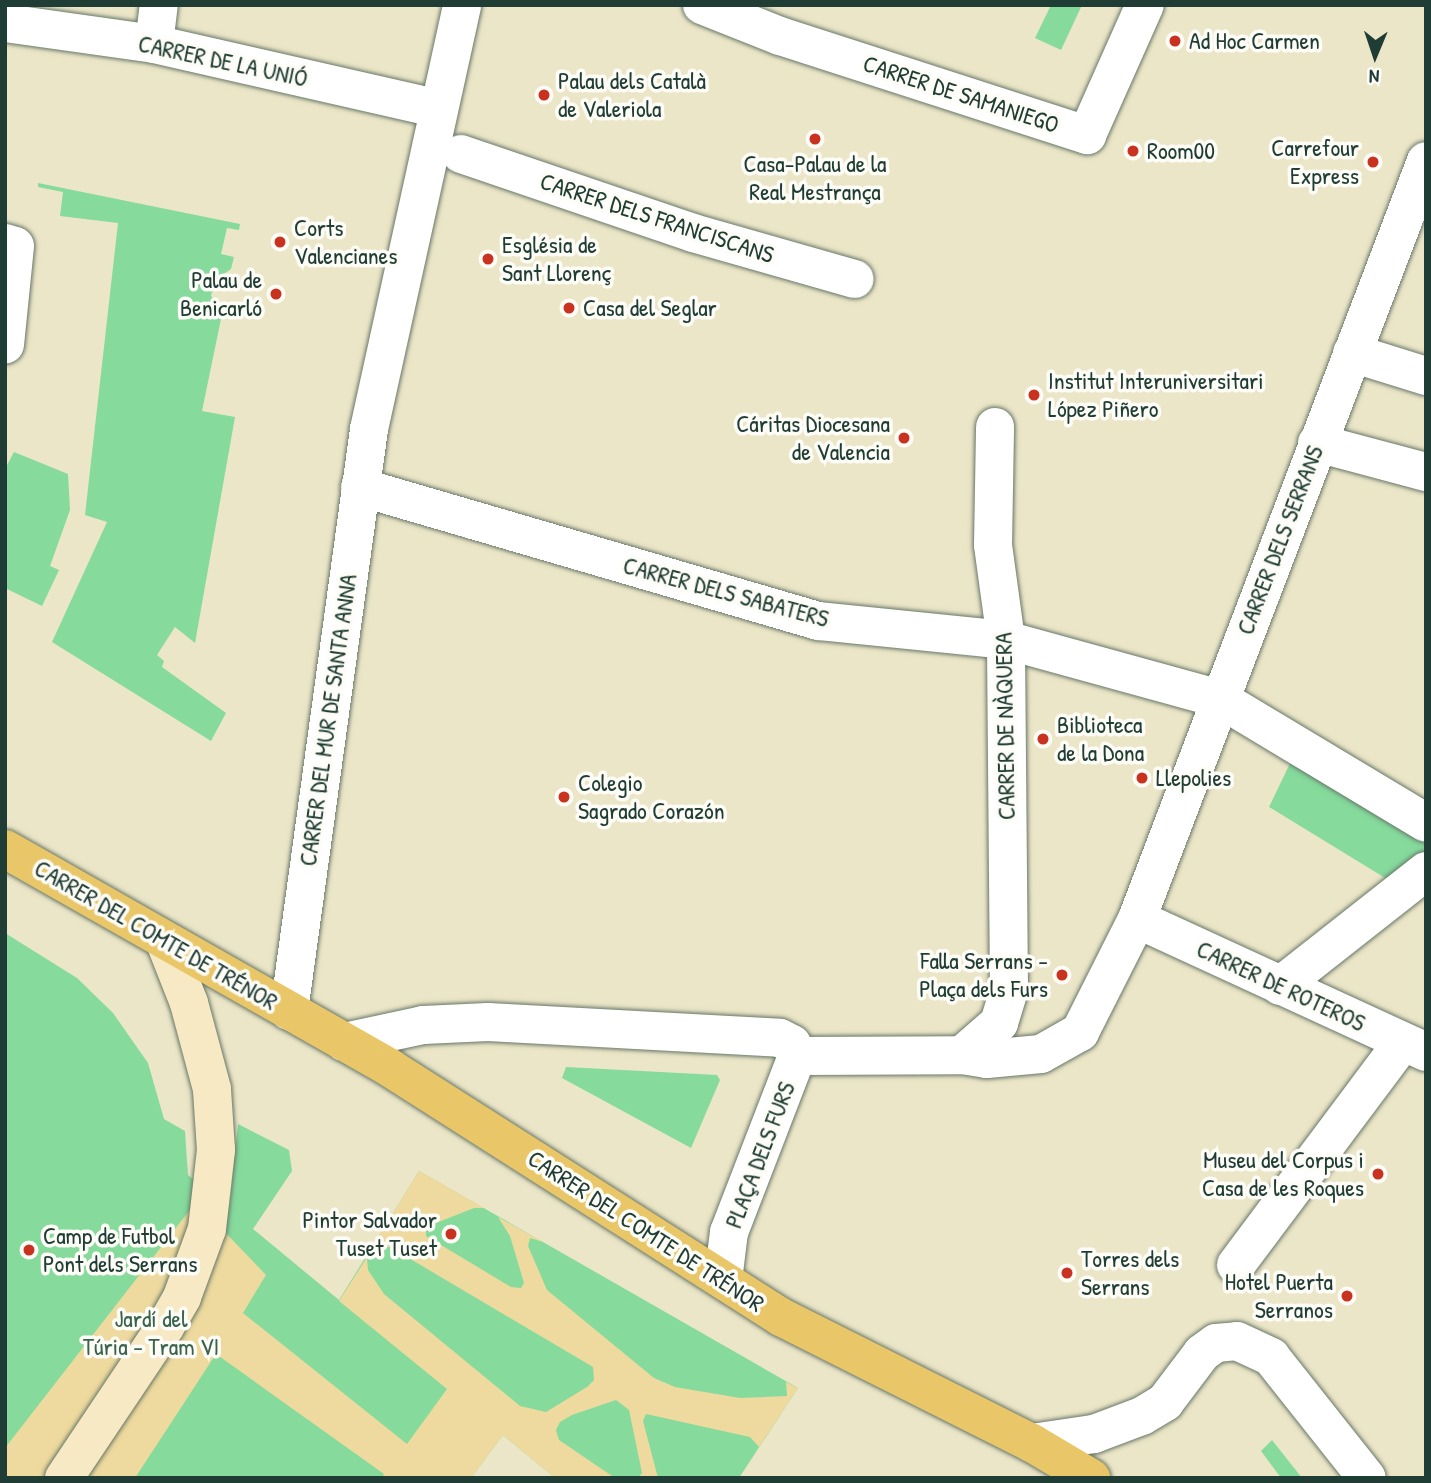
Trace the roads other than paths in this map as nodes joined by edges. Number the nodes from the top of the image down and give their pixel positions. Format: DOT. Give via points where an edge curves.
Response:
graph roads {
  1 [pos="159,5"];
  2 [pos="462,5"];
  3 [pos="702,5"];
  4 [pos="1145,5"];
  5 [pos="781,21"];
  6 [pos="5,23"];
  7 [pos="154,44"];
  8 [pos="439,108"];
  9 [pos="461,154"];
  10 [pos="1426,162"];
  11 [pos="1412,238"];
  12 [pos="5,243"];
  13 [pos="855,279"];
  14 [pos="5,344"];
  15 [pos="1352,353"];
  16 [pos="1426,376"];
  17 [pos="995,427"];
  18 [pos="1317,443"];
  19 [pos="1426,471"];
  20 [pos="360,487"];
  21 [pos="1006,640"];
  22 [pos="1220,699"];
  23 [pos="1426,823"];
  24 [pos="5,849"];
  25 [pos="1426,871"];
  26 [pos="1137,919"];
  27 [pos="165,942"];
  28 [pos="1280,986"];
  29 [pos="289,1011"];
  30 [pos="344,1042"];
  31 [pos="789,1047"];
  32 [pos="1414,1047"];
  33 [pos="962,1055"];
  34 [pos="1236,1265"];
  35 [pos="723,1280"];
  36 [pos="1032,1443"];
  37 [pos="64,1478"];
  38 [pos="1091,1478"];
  39 [pos="1367,1478"];
  1 -- 7 [label="street"];
  2 -- 8 [label="street, CARRER DEL MUR DE SANTA ANNA"];
  3 -- 5 [label="street, CARRER DE SAMANIEGO"];
  4 -- 5 [label="street, CARRER DE SAMANIEGO" via="1087,135"];
  6 -- 7 [label="street, CARRER DE LA UNIÓ"];
  7 -- 8 [label="street, CARRER DE LA UNIÓ"];
  8 -- 20 [label="street, CARRER DEL MUR DE SANTA ANNA"];
  9 -- 13 [label="street, CARRER DELS FRANCISCANS" via="693,233"];
  10 -- 11 [label="street, CARRER DELS SERRANS"];
  11 -- 15 [label="street, CARRER DELS SERRANS"];
  12 -- 14 [label="street" via="15,246"];
  15 -- 16 [label="street"];
  15 -- 18 [label="street, CARRER DELS SERRANS"];
  17 -- 21 [label="street, CARRER DE NÀQUERA" via="993,545"];
  18 -- 19 [label="street"];
  18 -- 22 [label="street, CARRER DELS SERRANS"];
  20 -- 21 [label="street, CARRER DELS SABATERS" via="819,621"];
  20 -- 29 [label="street, CARRER DEL MUR DE SANTA ANNA"];
  21 -- 22 [label="street, CARRER DELS SABATERS"];
  21 -- 33 [label="street, CARRER DE NÀQUERA" via="1009,990 999,1023"];
  22 -- 23 [label="street, CARRER DELS SABATERS"];
  22 -- 26 [label="street, CARRER DELS SERRANS"];
  24 -- 27 [label="main road, CARRER DEL COMTE DE TRÉNOR"];
  25 -- 28 [label="street"];
  26 -- 28 [label="street, CARRER DE ROTEROS"];
  26 -- 33 [label="street" via="1080,1032 1041,1054 987,1059"];
  27 -- 29 [label="main road, CARRER DEL COMTE DE TRÉNOR"];
  27 -- 37 [label="main road" via="189,1003 212,1089 216,1150 207,1229 182,1297"];
  28 -- 32 [label="street, CARRER DE ROTEROS"];
  29 -- 30 [label="main road, CARRER DEL COMTE DE TRÉNOR"];
  30 -- 31 [label="street" via="423,1025 488,1022"];
  30 -- 35 [label="main road, CARRER DEL COMTE DE TRÉNOR"];
  31 -- 33 [label="street"];
  31 -- 35 [label="street, PLAÇA DELS FURS" via="729,1232"];
  32 -- 34 [label="street"];
  35 -- 36 [label="main road, CARRER DEL COMTE DE TRÉNOR" via="812,1334"];
  36 -- 38 [label="main road, CARRER DEL COMTE DE TRÉNOR"];
  36 -- 39 [label="street" via="1094,1434 1142,1416 1165,1402 1202,1353 1216,1343 1237,1341 1271,1357"];
}
